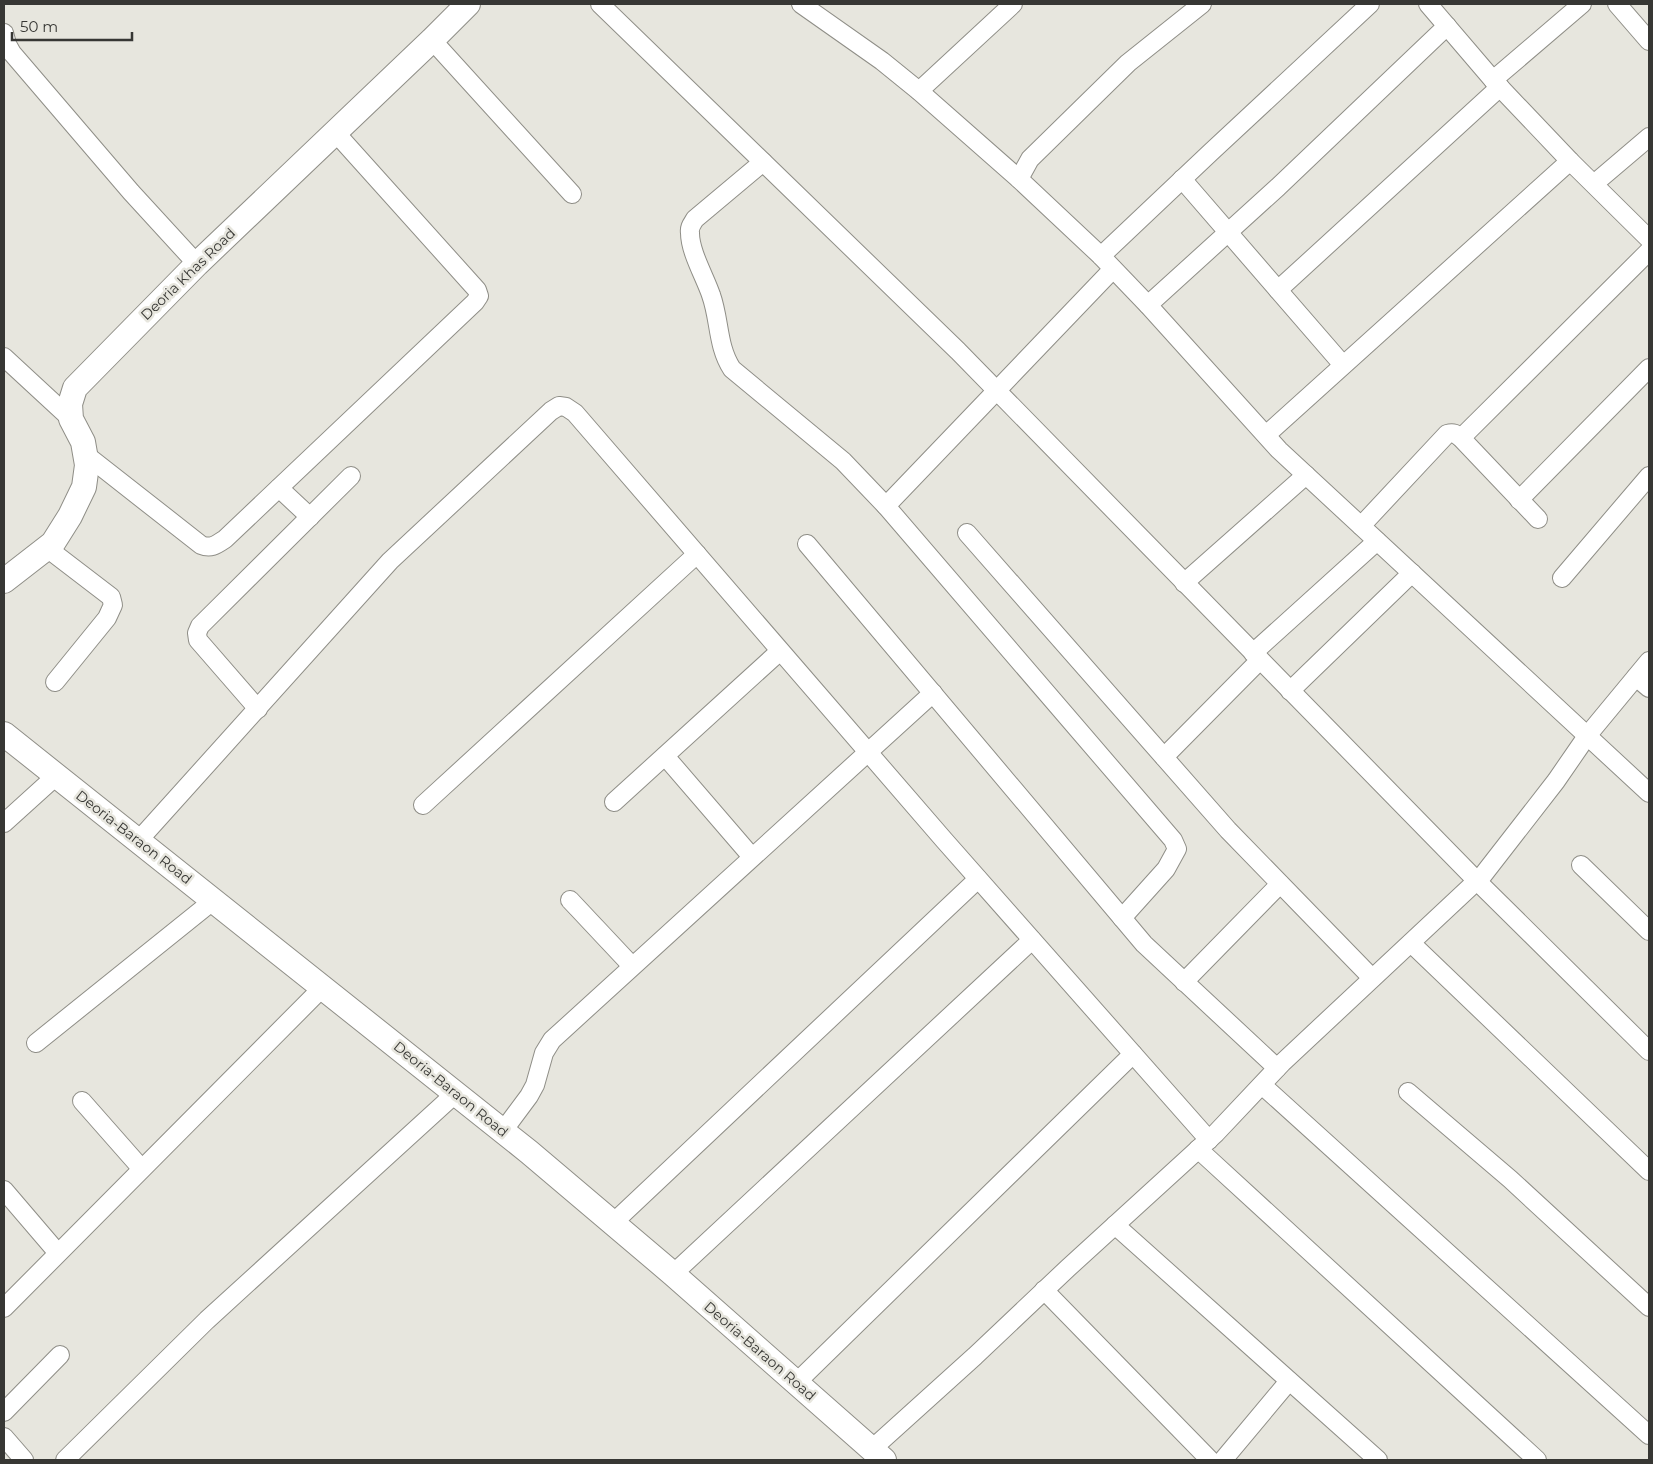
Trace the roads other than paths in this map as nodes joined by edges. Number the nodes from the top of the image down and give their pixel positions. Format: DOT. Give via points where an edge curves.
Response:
graph roads {
  1 [pos="468,4"];
  2 [pos="600,4"];
  3 [pos="801,4"];
  4 [pos="1012,4"];
  5 [pos="1202,4"];
  6 [pos="1370,4"];
  7 [pos="1428,4"];
  8 [pos="1582,4"];
  9 [pos="1617,4"];
  10 [pos="1447,26"];
  11 [pos="4,33"];
  12 [pos="432,40"];
  13 [pos="1649,41"];
  14 [pos="1497,84"];
  15 [pos="919,91"];
  16 [pos="335,132"];
  17 [pos="1649,136"];
  18 [pos="1570,161"];
  19 [pos="763,162"];
  20 [pos="1019,179"];
  21 [pos="1182,179"];
  22 [pos="1595,183"];
  23 [pos="572,194"];
  24 [pos="1228,232"];
  25 [pos="1649,239"];
  26 [pos="1649,251"];
  27 [pos="1101,256"];
  28 [pos="197,264"];
  29 [pos="1113,269"];
  30 [pos="1278,290"];
  31 [pos="1148,305"];
  32 [pos="4,357"];
  33 [pos="1343,365"];
  34 [pos="1649,368"];
  35 [pos="997,392"];
  36 [pos="71,419"];
  37 [pos="1266,435"];
  38 [pos="1461,438"];
  39 [pos="85,454"];
  40 [pos="1306,475"];
  41 [pos="352,476"];
  42 [pos="1649,476"];
  43 [pos="278,488"];
  44 [pos="1519,500"];
  45 [pos="886,506"];
  46 [pos="310,518"];
  47 [pos="1538,519"];
  48 [pos="1361,526"];
  49 [pos="967,533"];
  50 [pos="1377,541"];
  51 [pos="808,544"];
  52 [pos="47,548"];
  53 [pos="697,554"];
  54 [pos="1412,574"];
  55 [pos="6,575"];
  56 [pos="1562,578"];
  57 [pos="1184,583"];
  58 [pos="780,651"];
  59 [pos="1256,657"];
  60 [pos="1649,661"];
  61 [pos="55,682"];
  62 [pos="1643,682"];
  63 [pos="1290,691"];
  64 [pos="933,693"];
  65 [pos="258,709"];
  66 [pos="4,734"];
  67 [pos="1587,736"];
  68 [pos="867,752"];
  69 [pos="665,756"];
  70 [pos="1164,757"];
  71 [pos="56,776"];
  72 [pos="1649,793"];
  73 [pos="614,802"];
  74 [pos="423,805"];
  75 [pos="4,823"];
  76 [pos="138,841"];
  77 [pos="752,857"];
  78 [pos="1581,865"];
  79 [pos="978,879"];
  80 [pos="1477,881"];
  81 [pos="1280,884"];
  82 [pos="214,900"];
  83 [pos="570,900"];
  84 [pos="1122,918"];
  85 [pos="1649,931"];
  86 [pos="1032,940"];
  87 [pos="1411,943"];
  88 [pos="632,966"];
  89 [pos="1372,978"];
  90 [pos="1184,982"];
  91 [pos="323,987"];
  92 [pos="36,1043"];
  93 [pos="1649,1051"];
  94 [pos="1133,1054"];
  95 [pos="1277,1068"];
  96 [pos="1262,1085"];
  97 [pos="1408,1092"];
  98 [pos="456,1093"];
  99 [pos="82,1101"];
  100 [pos="503,1131"];
  101 [pos="1203,1144"];
  102 [pos="141,1168"];
  103 [pos="1649,1171"];
  104 [pos="4,1190"];
  105 [pos="613,1223"];
  106 [pos="1115,1225"];
  107 [pos="57,1252"];
  108 [pos="673,1274"];
  109 [pos="1044,1290"];
  110 [pos="6,1301"];
  111 [pos="1649,1307"];
  112 [pos="60,1356"];
  113 [pos="1290,1381"];
  114 [pos="796,1383"];
  115 [pos="4,1412"];
  116 [pos="1649,1436"];
  117 [pos="4,1437"];
  118 [pos="878,1455"];
  119 [pos="24,1460"];
  120 [pos="65,1460"];
  121 [pos="1210,1460"];
  122 [pos="1223,1460"];
  123 [pos="1378,1460"];
  124 [pos="1537,1460"];
  1 -- 12 [label="street, Deoria Khas Road"];
  2 -- 19 [label="street"];
  3 -- 15 [label="street"];
  4 -- 15 [label="street"];
  5 -- 20 [label="street" via="1128,63 1030,159"];
  6 -- 21 [label="street"];
  7 -- 10 [label="street"];
  8 -- 14 [label="street"];
  9 -- 13 [label="street"];
  10 -- 14 [label="street"];
  10 -- 24 [label="street"];
  11 -- 28 [label="street" via="12,53"];
  12 -- 16 [label="street, Deoria Khas Road"];
  12 -- 23 [label="street"];
  14 -- 18 [label="street"];
  14 -- 30 [label="street"];
  15 -- 20 [label="street"];
  16 -- 28 [label="street, Deoria Khas Road"];
  16 -- 43 [label="street" via="479,296"];
  17 -- 22 [label="street"];
  18 -- 22 [label="street"];
  18 -- 33 [label="street"];
  19 -- 35 [label="street"];
  19 -- 45 [label="street" via="690,226 692,246 717,315 721,349 732,369 843,461"];
  20 -- 27 [label="street"];
  21 -- 24 [label="street"];
  21 -- 27 [label="street"];
  22 -- 25 [label="street"];
  24 -- 30 [label="street"];
  24 -- 31 [label="street"];
  26 -- 38 [label="street"];
  27 -- 29 [label="street"];
  28 -- 36 [label="street, Deoria Khas Road" via="75,388 70,404"];
  29 -- 31 [label="street"];
  29 -- 35 [label="street"];
  30 -- 33 [label="street"];
  31 -- 37 [label="street"];
  32 -- 36 [label="street"];
  33 -- 37 [label="street"];
  34 -- 44 [label="street"];
  35 -- 45 [label="street"];
  35 -- 57 [label="street"];
  36 -- 39 [label="street" via="83,442"];
  37 -- 40 [label="street"];
  38 -- 44 [label="street"];
  38 -- 48 [label="street" via="1455,433 1447,434"];
  39 -- 43 [label="street" via="207,547 224,539"];
  39 -- 52 [label="street" via="84,487 70,516"];
  40 -- 48 [label="street"];
  40 -- 57 [label="street"];
  41 -- 46 [label="street"];
  42 -- 56 [label="street"];
  43 -- 46 [label="street"];
  44 -- 47 [label="street"];
  45 -- 84 [label="street" via="1173,840 1177,849 1172,861"];
  46 -- 65 [label="street" via="200,626 197,633 198,640"];
  48 -- 50 [label="street"];
  49 -- 70 [label="street"];
  50 -- 54 [label="street"];
  50 -- 59 [label="street"];
  51 -- 64 [label="street"];
  52 -- 55 [label="street"];
  52 -- 61 [label="street" via="111,597 112,605 107,618"];
  53 -- 58 [label="street"];
  53 -- 65 [label="street" via="575,413 559,406 390,561"];
  53 -- 74 [label="street"];
  54 -- 63 [label="street"];
  54 -- 67 [label="street"];
  57 -- 59 [label="street"];
  58 -- 68 [label="street"];
  58 -- 69 [label="street"];
  59 -- 63 [label="street"];
  59 -- 70 [label="street"];
  60 -- 62 [label="street"];
  62 -- 67 [label="street"];
  63 -- 80 [label="street"];
  64 -- 68 [label="street"];
  64 -- 84 [label="street"];
  65 -- 76 [label="street"];
  66 -- 71 [label="street, Deoria-Baraon Road"];
  67 -- 72 [label="street"];
  67 -- 80 [label="street"];
  68 -- 77 [label="street"];
  68 -- 79 [label="street"];
  69 -- 73 [label="street"];
  69 -- 77 [label="street"];
  70 -- 81 [label="street"];
  71 -- 75 [label="street"];
  71 -- 76 [label="street, Deoria-Baraon Road"];
  76 -- 82 [label="street, Deoria-Baraon Road"];
  77 -- 88 [label="street"];
  78 -- 85 [label="street"];
  79 -- 86 [label="street"];
  79 -- 105 [label="street"];
  80 -- 87 [label="street"];
  80 -- 93 [label="street"];
  81 -- 89 [label="street"];
  81 -- 90 [label="street"];
  82 -- 91 [label="street, Deoria-Baraon Road"];
  82 -- 92 [label="street"];
  83 -- 88 [label="street"];
  84 -- 90 [label="street"];
  86 -- 94 [label="street"];
  86 -- 108 [label="street"];
  87 -- 89 [label="street"];
  87 -- 103 [label="street"];
  88 -- 100 [label="street" via="552,1040 544,1053 535,1085"];
  89 -- 95 [label="street"];
  90 -- 95 [label="street"];
  91 -- 98 [label="street, Deoria-Baraon Road"];
  91 -- 102 [label="street"];
  94 -- 101 [label="street"];
  94 -- 114 [label="street"];
  95 -- 96 [label="street"];
  96 -- 101 [label="street"];
  96 -- 116 [label="street"];
  97 -- 111 [label="street" via="1510,1179"];
  98 -- 100 [label="street, Deoria-Baraon Road"];
  98 -- 120 [label="street" via="207,1320"];
  99 -- 102 [label="street"];
  100 -- 105 [label="street, Deoria-Baraon Road"];
  101 -- 106 [label="street"];
  101 -- 124 [label="street"];
  102 -- 107 [label="street"];
  104 -- 107 [label="street"];
  105 -- 108 [label="street, Deoria-Baraon Road"];
  106 -- 109 [label="street"];
  106 -- 113 [label="street"];
  107 -- 110 [label="street"];
  108 -- 114 [label="street, Deoria-Baraon Road"];
  109 -- 118 [label="street"];
  109 -- 121 [label="street"];
  112 -- 115 [label="street"];
  113 -- 122 [label="street"];
  113 -- 123 [label="street"];
  114 -- 118 [label="street, Deoria-Baraon Road"];
  117 -- 119 [label="street"];
}
